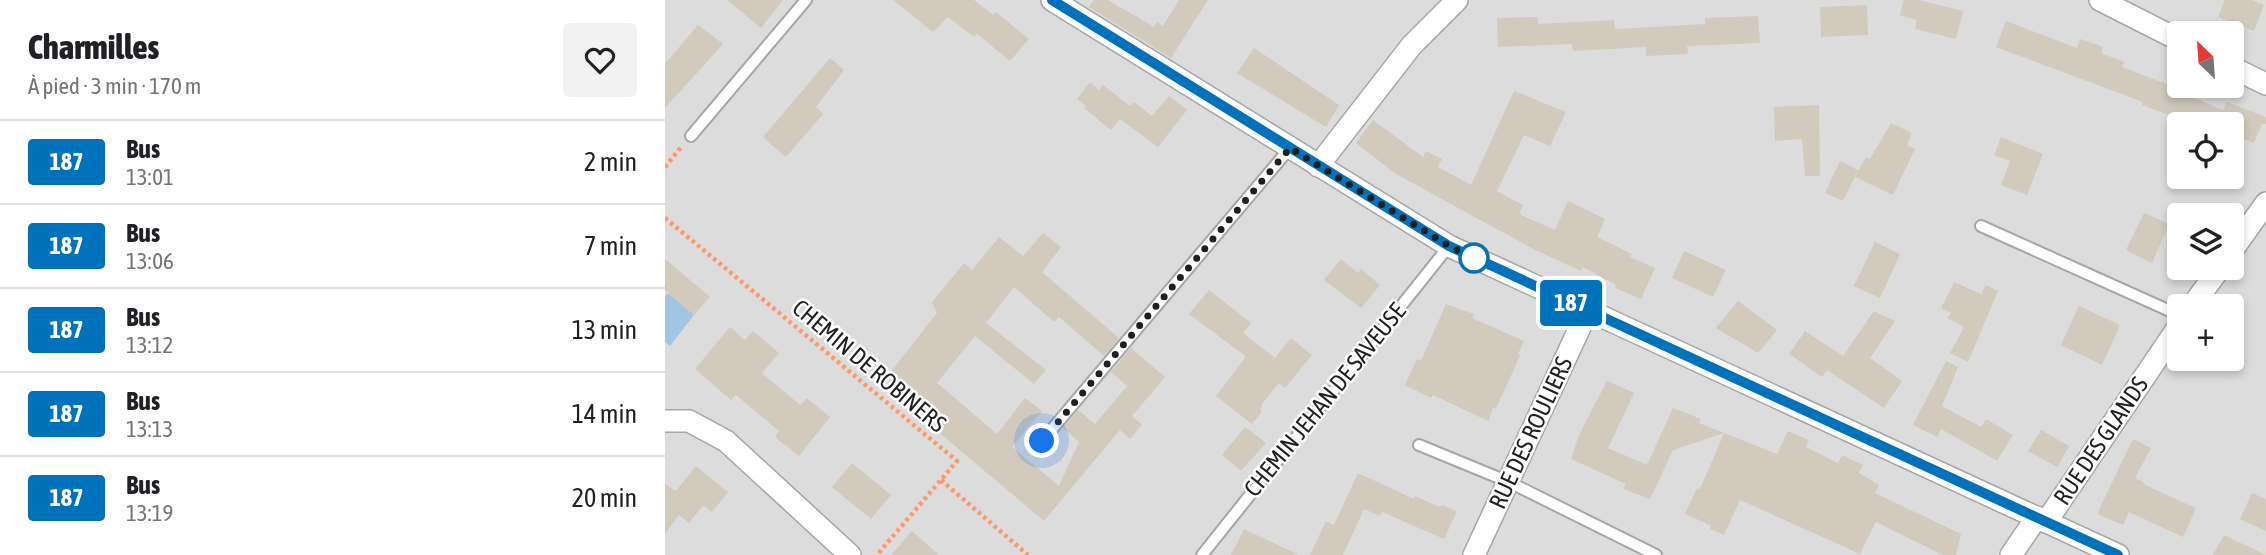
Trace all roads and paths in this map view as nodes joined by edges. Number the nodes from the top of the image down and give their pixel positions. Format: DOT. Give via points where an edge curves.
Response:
graph roads {
  1 [pos="806,0"];
  2 [pos="1052,0"];
  3 [pos="1457,0"];
  4 [pos="2100,0"];
  5 [pos="2167,34"];
  6 [pos="2244,73"];
  7 [pos="2266,84"];
  8 [pos="691,136"];
  9 [pos="1290,148"];
  10 [pos="1318,166"];
  11 [pos="665,167"];
  12 [pos="2266,203"];
  13 [pos="665,218"];
  14 [pos="1981,226"];
  15 [pos="2244,234"];
  16 [pos="1449,246"];
  17 [pos="1588,310"];
  18 [pos="2167,310"];
  19 [pos="2167,343"];
  20 [pos="665,421"];
  21 [pos="1042,441"];
  22 [pos="1419,445"];
  23 [pos="941,481"];
  24 [pos="1509,482"];
  25 [pos="2041,520"];
  26 [pos="850,555"];
  27 [pos="877,555"];
  28 [pos="1028,555"];
  29 [pos="1202,555"];
  30 [pos="1474,555"];
  31 [pos="1655,555"];
  32 [pos="2011,555"];
  33 [pos="2118,555"];
  1 -- 8 [label="lane"];
  2 -- 9 [label="street"];
  3 -- 10 [label="street" via="1412,45"];
  4 -- 5 [label="street"];
  6 -- 7 [label="street"];
  8 -- 11 [label="path"];
  9 -- 10 [label="street"];
  9 -- 21 [label="lane"];
  10 -- 16 [label="street"];
  12 -- 15 [label="street"];
  13 -- 23 [label="path, CHEMIN DE ROBINERS" via="957,461"];
  14 -- 18 [label="lane"];
  16 -- 17 [label="street"];
  16 -- 29 [label="lane, CHEMIN JEHAN DE SAVEUSE"];
  17 -- 24 [label="street, RUE DES ROULIERS"];
  17 -- 25 [label="street"];
  19 -- 25 [label="street, RUE DES GLANDS"];
  20 -- 26 [label="street" via="688,421 726,441"];
  22 -- 24 [label="lane"];
  23 -- 27 [label="path, CHEMIN DE ROBINERS"];
  23 -- 28 [label="path"];
  24 -- 30 [label="street, RUE DES ROULIERS"];
  24 -- 31 [label="lane"];
  25 -- 32 [label="street, RUE DES GLANDS"];
  25 -- 33 [label="street"];
}
